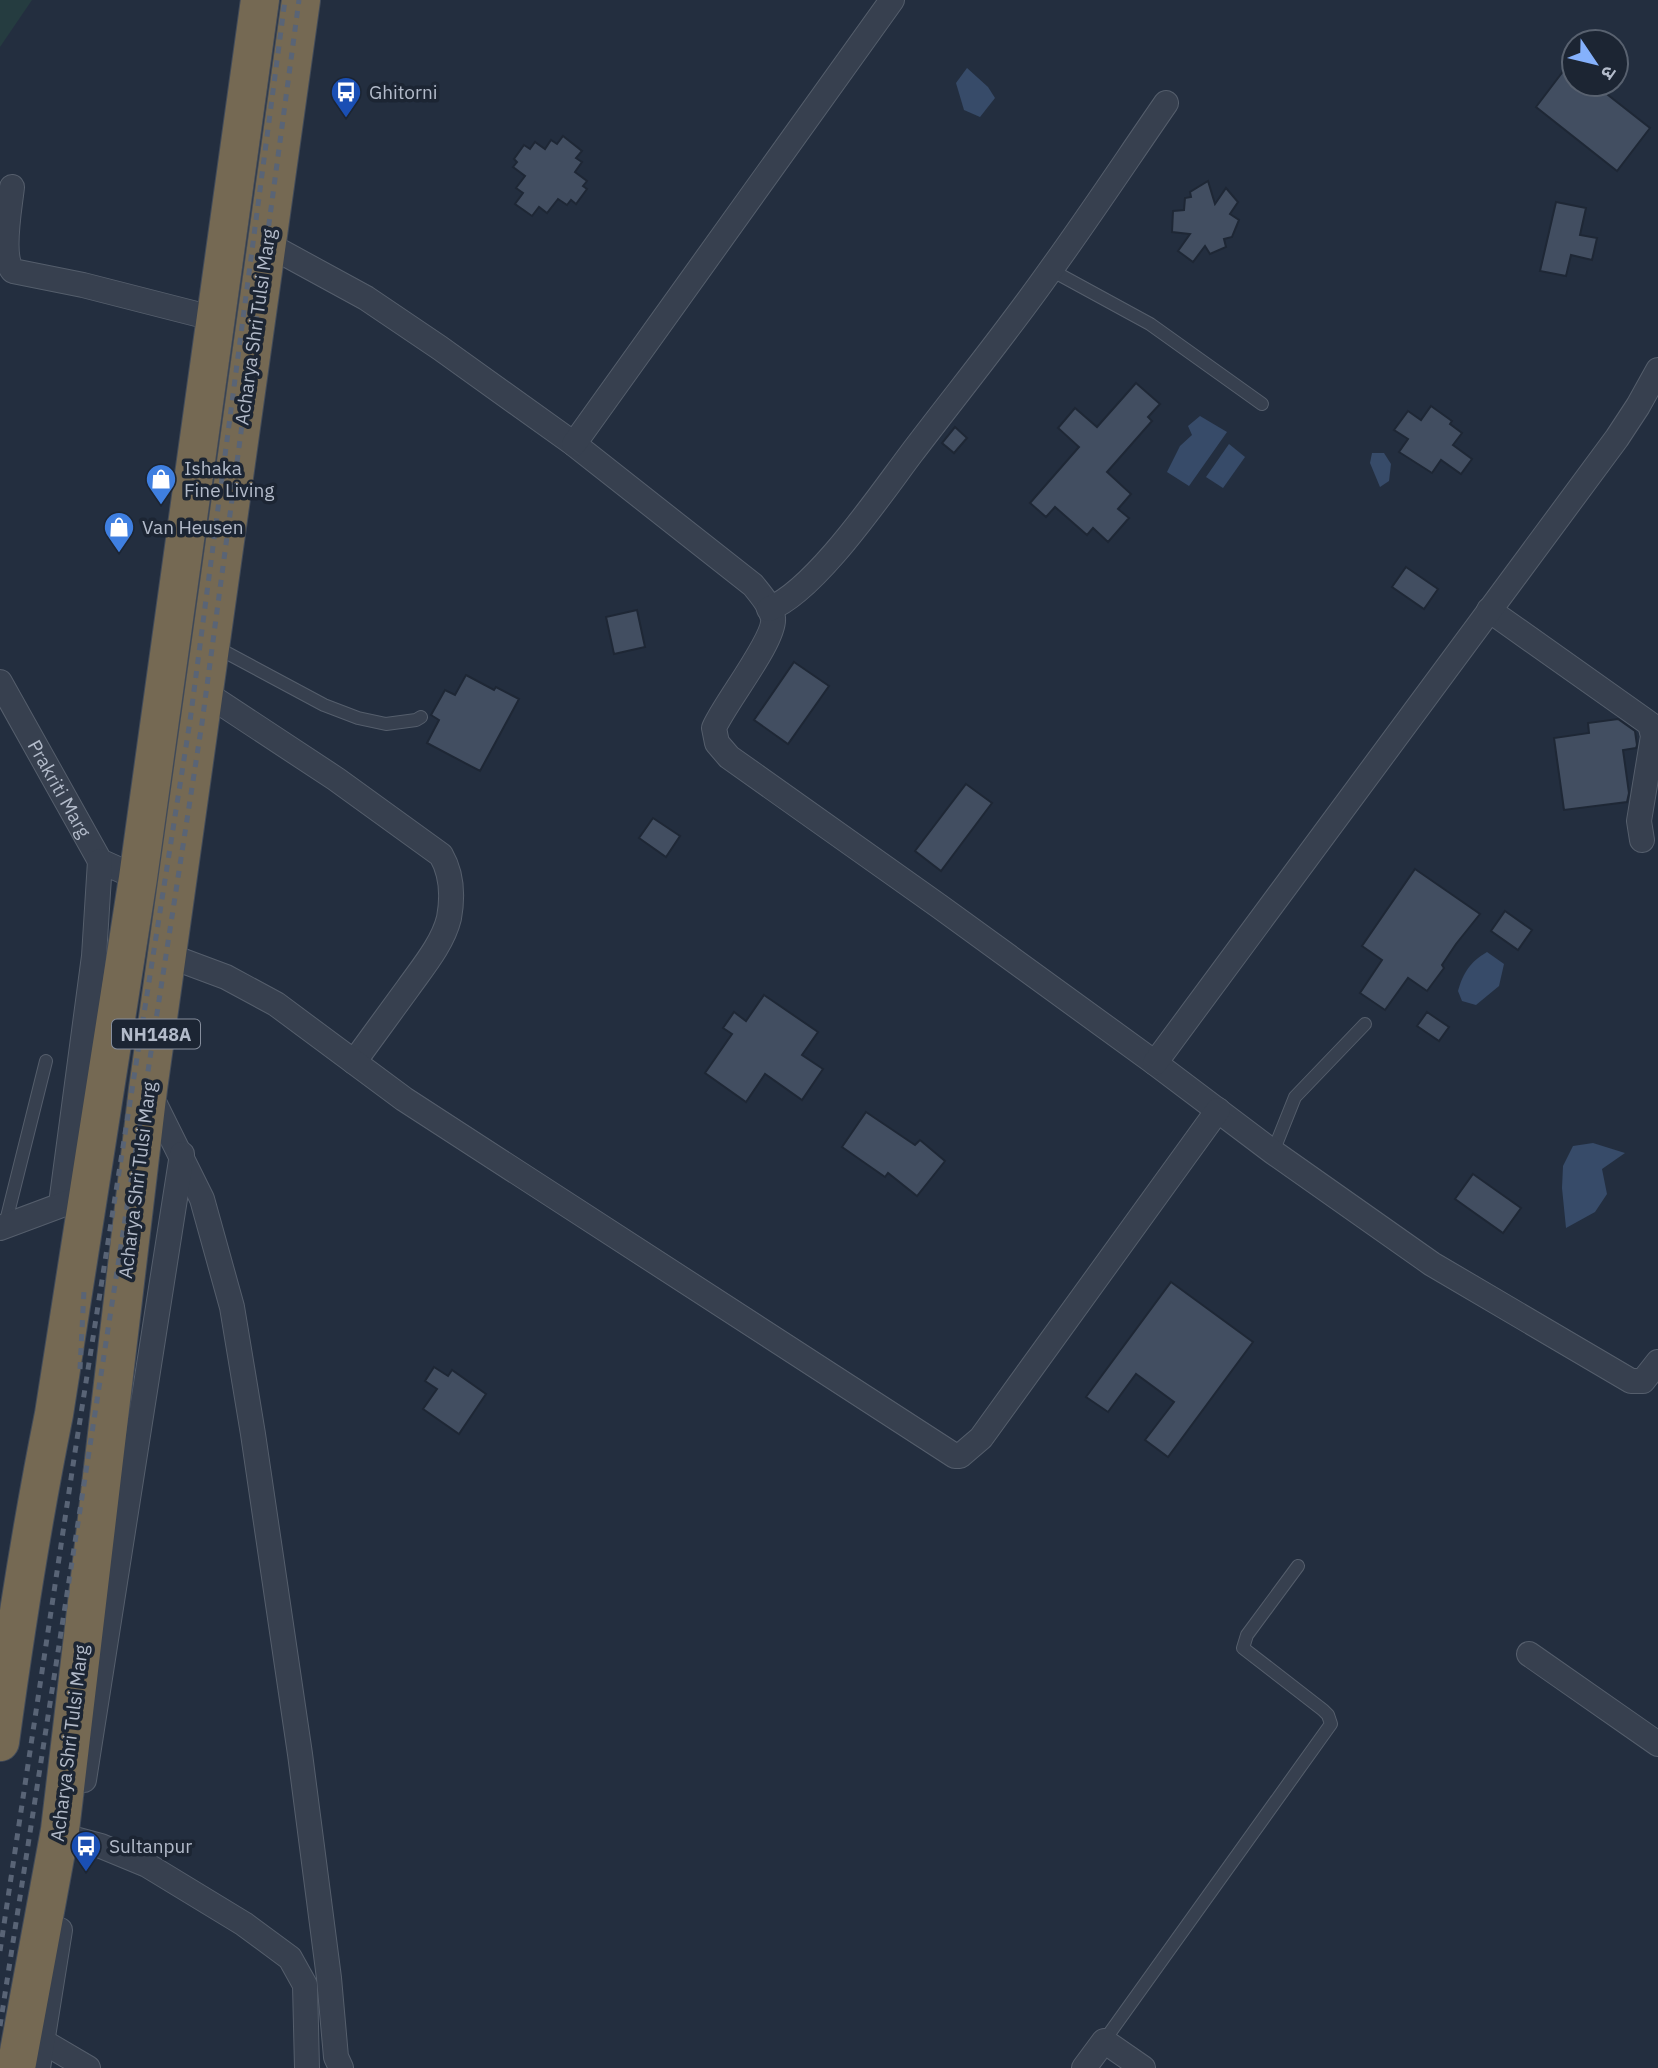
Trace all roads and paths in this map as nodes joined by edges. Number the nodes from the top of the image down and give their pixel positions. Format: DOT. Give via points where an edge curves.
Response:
graph roads {
  1 [pos="260,0"];
  2 [pos="301,0"];
  3 [pos="892,0"];
  4 [pos="1166,103"];
  5 [pos="12,187"];
  6 [pos="267,244"];
  7 [pos="1051,270"];
  8 [pos="216,319"];
  9 [pos="1658,370"];
  10 [pos="1262,404"];
  11 [pos="574,443"];
  12 [pos="769,609"];
  13 [pos="1489,610"];
  14 [pos="211,644"];
  15 [pos="0,682"];
  16 [pos="204,692"];
  17 [pos="421,717"];
  18 [pos="1642,840"];
  19 [pos="100,861"];
  20 [pos="179,877"];
  21 [pos="138,878"];
  22 [pos="167,954"];
  23 [pos="1365,1024"];
  24 [pos="46,1061"];
  25 [pos="354,1062"];
  26 [pos="1155,1063"];
  27 [pos="148,1089"];
  28 [pos="1218,1110"];
  29 [pos="1273,1152"];
  30 [pos="182,1154"];
  31 [pos="74,1200"];
  32 [pos="2,1226"];
  33 [pos="1658,1362"];
  34 [pos="1298,1566"];
  35 [pos="7,1635"];
  36 [pos="1529,1654"];
  37 [pos="0,1742"];
  38 [pos="1658,1744"];
  39 [pos="67,1834"];
  40 [pos="43,2041"];
  41 [pos="1104,2041"];
  42 [pos="16,2068"];
  43 [pos="38,2068"];
  44 [pos="88,2068"];
  45 [pos="307,2068"];
  46 [pos="341,2068"];
  47 [pos="1084,2068"];
  48 [pos="1143,2068"];
  1 -- 8 [label="highway, Acharya Shri Tulsi Marg / NH148A"];
  2 -- 6 [label="highway, Acharya Shri Tulsi Marg / NH148A"];
  3 -- 11 [label="street"];
  4 -- 7 [label="street"];
  5 -- 8 [label="street" via="5,250 13,271"];
  6 -- 11 [label="street" via="366,298"];
  6 -- 14 [label="highway, Acharya Shri Tulsi Marg / NH148A"];
  7 -- 10 [label="lane" via="1143,319"];
  7 -- 12 [label="street" via="830,557 800,590"];
  8 -- 21 [label="highway, Acharya Shri Tulsi Marg / NH148A"];
  9 -- 13 [label="street" via="1617,438"];
  11 -- 12 [label="street" via="747,580"];
  12 -- 26 [label="street" via="773,621 766,643 714,728 721,748"];
  13 -- 18 [label="street" via="1650,724 1653,736 1639,821"];
  13 -- 26 [label="street"];
  14 -- 16 [label="highway, Acharya Shri Tulsi Marg / NH148A"];
  14 -- 17 [label="lane" via="324,705 358,718 386,724"];
  15 -- 19 [label="street, Prakriti Marg"];
  16 -- 20 [label="highway, Acharya Shri Tulsi Marg / NH148A"];
  16 -- 25 [label="street" via="336,779 441,855 447,866 452,886 449,919 440,938"];
  19 -- 21 [label="street, Prakriti Marg"];
  19 -- 31 [label="street"];
  20 -- 21 [label="highway"];
  20 -- 22 [label="highway, Acharya Shri Tulsi Marg / NH148A"];
  21 -- 31 [label="highway, Acharya Shri Tulsi Marg / NH148A"];
  22 -- 25 [label="street" via="257,993"];
  22 -- 27 [label="highway, Acharya Shri Tulsi Marg / NH148A"];
  23 -- 29 [label="lane" via="1295,1097"];
  24 -- 32 [label="lane"];
  25 -- 28 [label="street" via="404,1099 955,1456 981,1438"];
  26 -- 28 [label="street"];
  27 -- 30 [label="street"];
  27 -- 39 [label="highway, Acharya Shri Tulsi Marg / NH148A"];
  28 -- 29 [label="street"];
  29 -- 33 [label="street" via="1432,1264 1610,1370 1640,1383"];
  30 -- 39 [label="street"];
  30 -- 46 [label="street" via="202,1199 232,1307 300,1754 336,2057"];
  31 -- 32 [label="street"];
  31 -- 35 [label="highway, Acharya Shri Tulsi Marg / NH148A" via="54,1415"];
  34 -- 41 [label="lane" via="1247,1635 1243,1648 1323,1710 1331,1724"];
  35 -- 37 [label="highway, Acharya Shri Tulsi Marg / NH148A"];
  36 -- 38 [label="street"];
  39 -- 40 [label="street"];
  39 -- 42 [label="highway, Acharya Shri Tulsi Marg / NH148A"];
  39 -- 45 [label="street" via="147,1865 290,1958 305,1985"];
  40 -- 43 [label="street"];
  40 -- 44 [label="street"];
  41 -- 47 [label="street"];
  41 -- 48 [label="street"];
}
